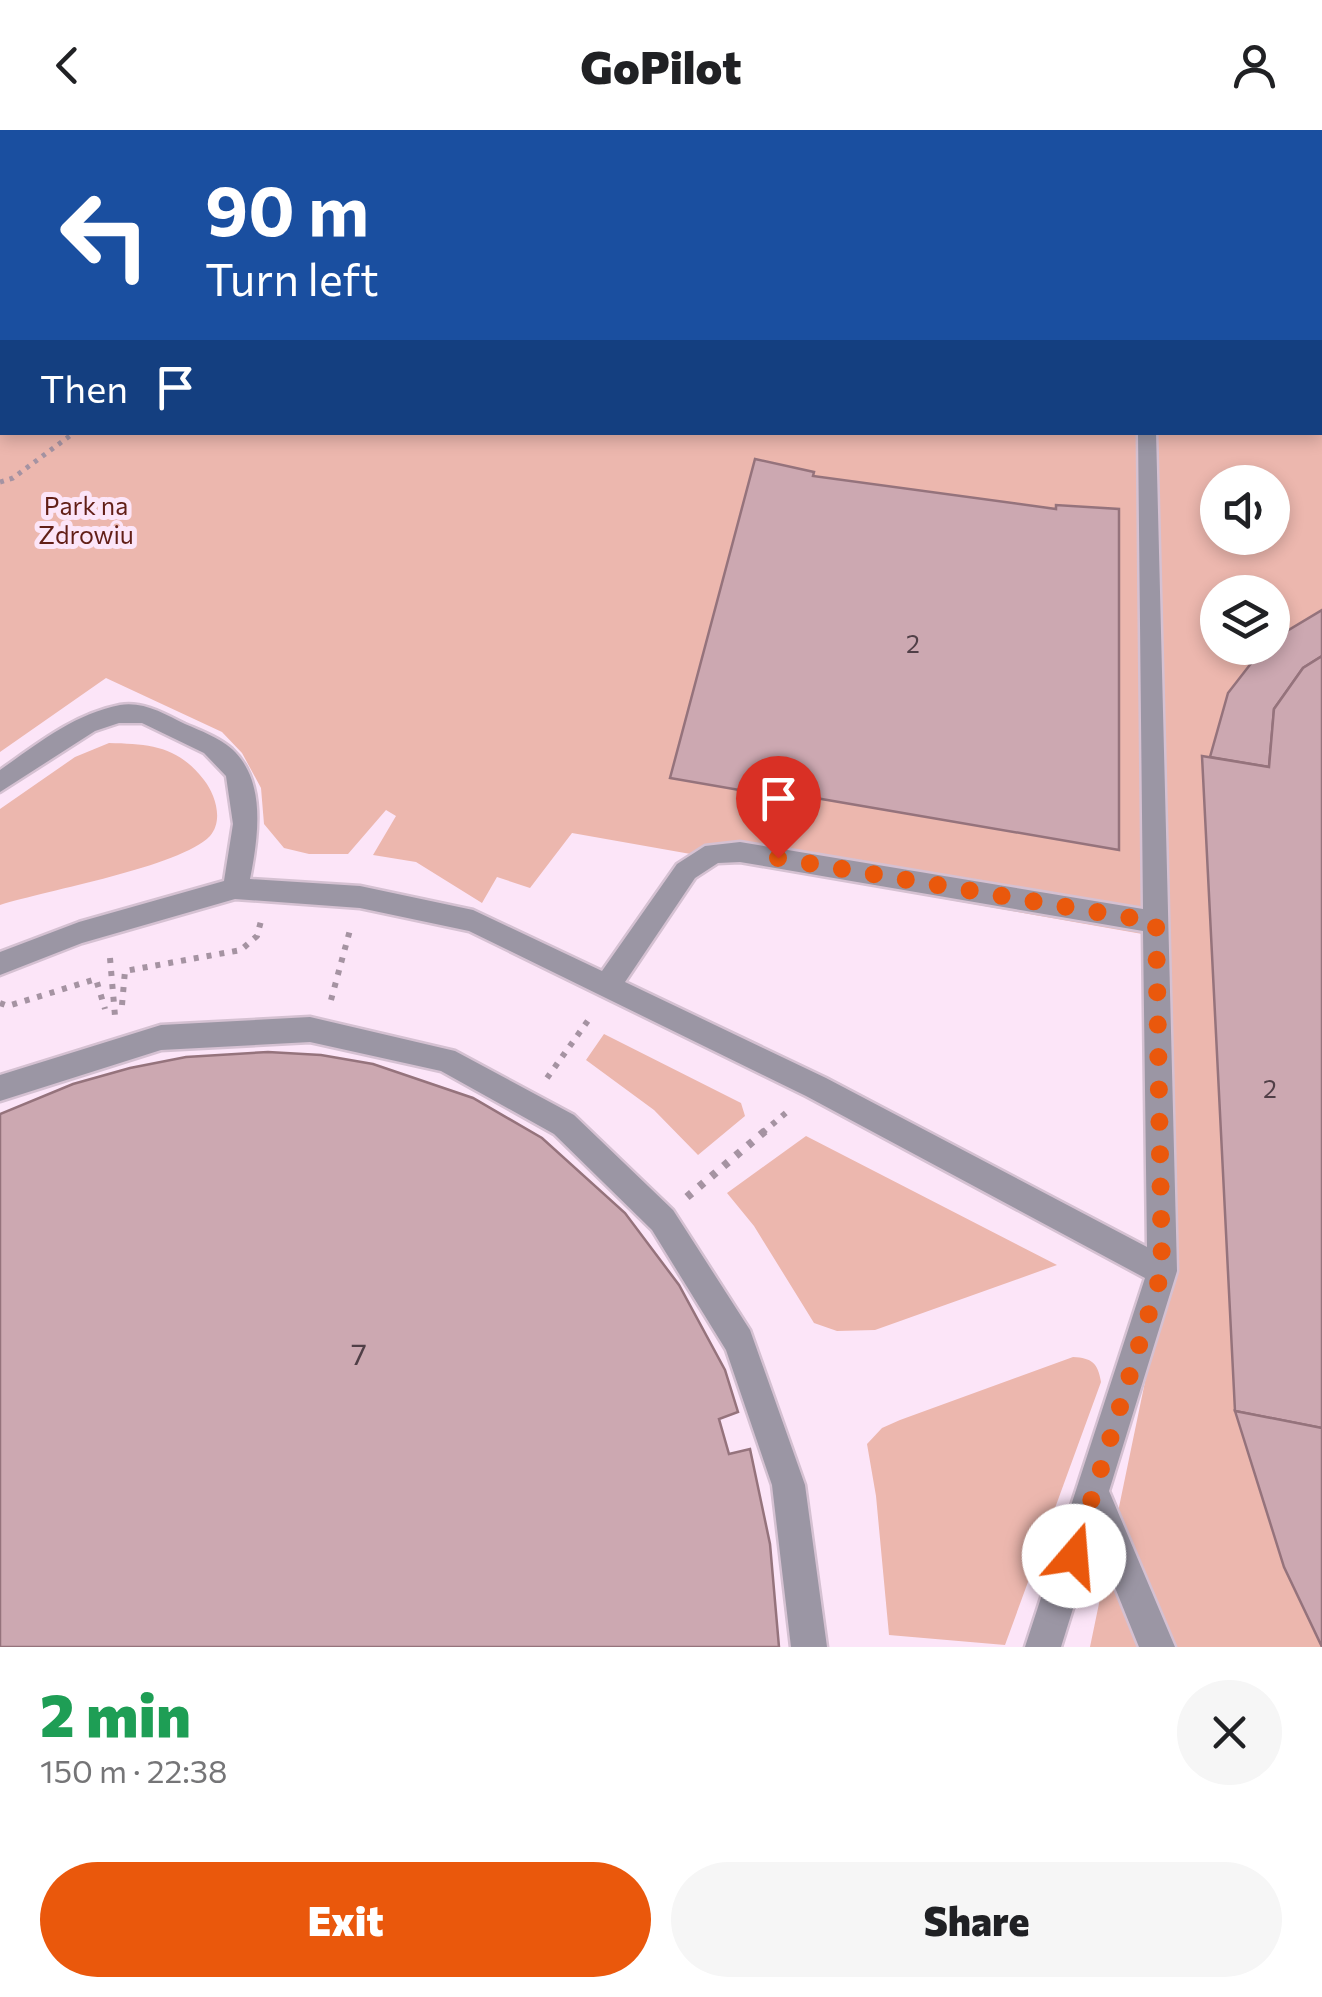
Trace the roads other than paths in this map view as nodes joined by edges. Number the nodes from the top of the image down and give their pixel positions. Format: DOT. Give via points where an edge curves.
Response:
graph roads {
  1 [pos="1147,435"];
  2 [pos="0,783"];
  3 [pos="234,890"];
  4 [pos="1156,922"];
  5 [pos="0,964"];
  6 [pos="607,986"];
  7 [pos="0,1088"];
  8 [pos="1162,1271"];
  9 [pos="1094,1495"];
  10 [pos="809,1647"];
  11 [pos="1043,1647"];
  12 [pos="1157,1647"];
  1 -- 4 [label="street"];
  2 -- 3 [label="street" via="77,729 124,712 146,714 210,746 238,778 244,839"];
  3 -- 5 [label="street" via="78,933"];
  3 -- 6 [label="street" via="360,897 473,921"];
  4 -- 6 [label="street" via="714,853 686,871"];
  4 -- 8 [label="street"];
  6 -- 8 [label="street" via="816,1087"];
  7 -- 10 [label="street" via="118,1046 267,1028 406,1046 531,1099 645,1196 704,1276 739,1339 790,1490"];
  8 -- 9 [label="street"];
  9 -- 11 [label="street"];
  9 -- 12 [label="street"];
}
